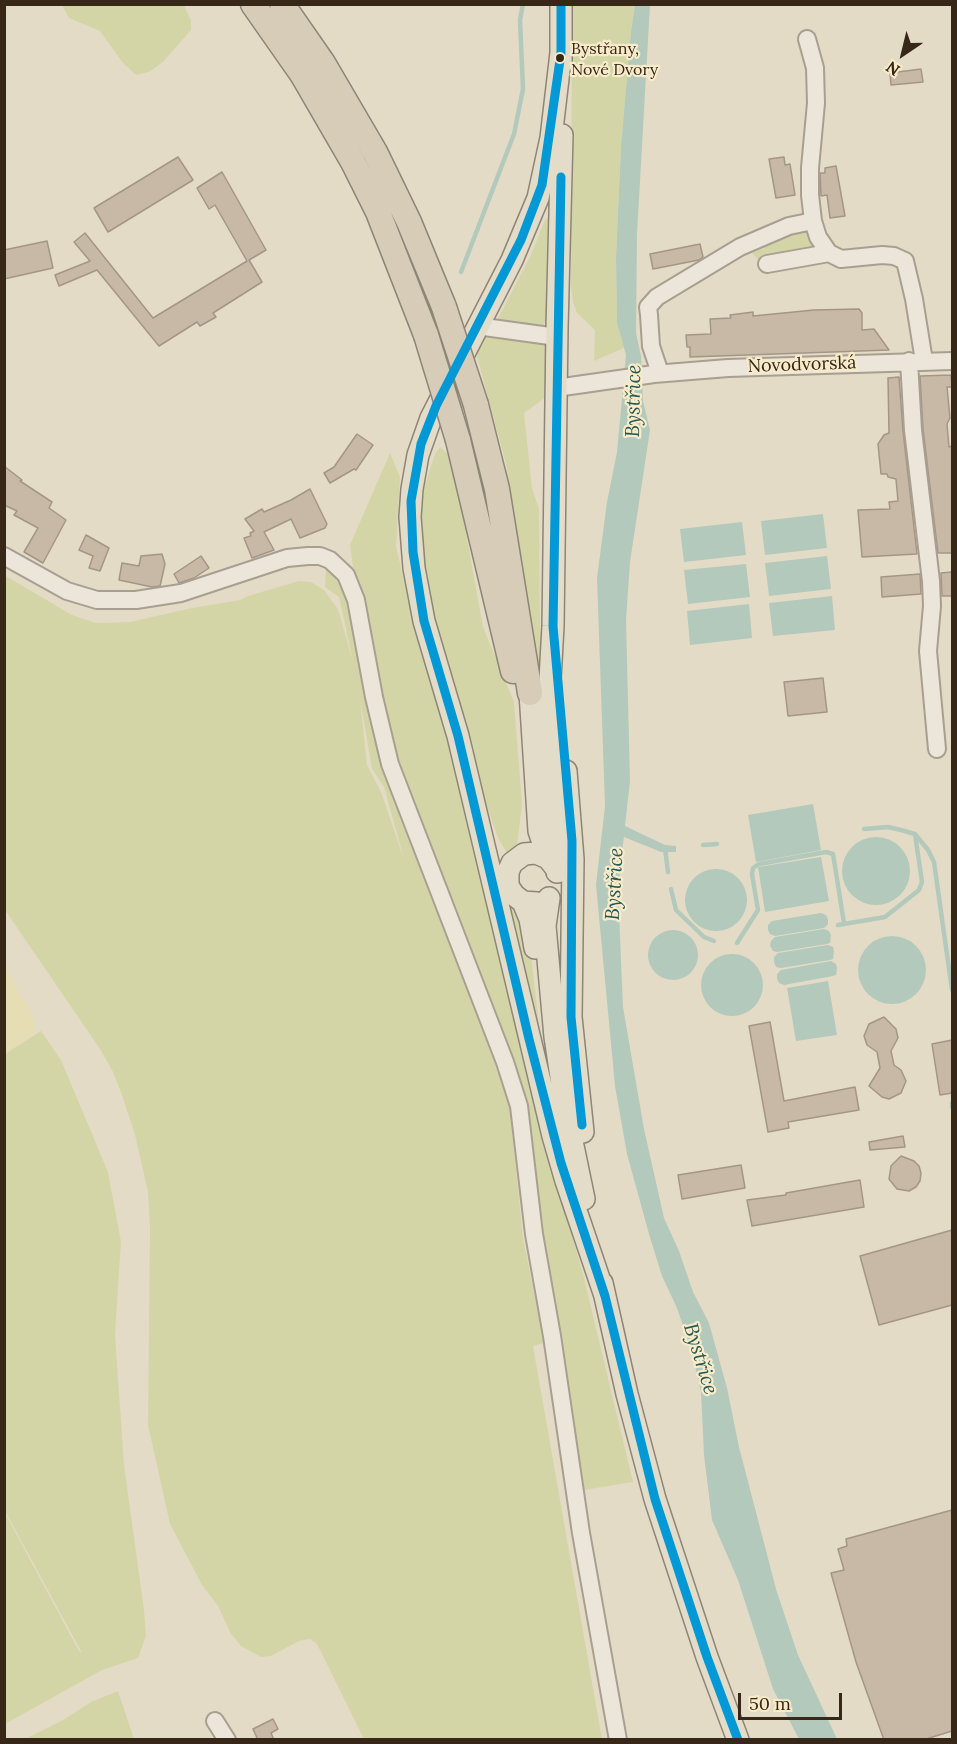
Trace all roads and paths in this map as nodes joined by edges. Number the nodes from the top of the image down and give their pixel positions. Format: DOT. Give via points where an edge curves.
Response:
graph roads {
  1 [pos="253,4"];
  2 [pos="282,4"];
  3 [pos="561,4"];
  4 [pos="807,39"];
  5 [pos="561,53"];
  6 [pos="813,221"];
  7 [pos="829,253"];
  8 [pos="767,264"];
  9 [pos="477,326"];
  10 [pos="557,337"];
  11 [pos="916,361"];
  12 [pos="952,361"];
  13 [pos="655,374"];
  14 [pos="556,388"];
  15 [pos="4,556"];
  16 [pos="553,626"];
  17 [pos="524,695"];
  18 [pos="459,736"];
  19 [pos="937,750"];
  20 [pos="514,862"];
  21 [pos="552,865"];
  22 [pos="549,898"];
  23 [pos="523,902"];
  24 [pos="587,1228"];
  25 [pos="215,1721"];
  26 [pos="227,1740"];
  27 [pos="618,1740"];
  28 [pos="738,1740"];
  1 -- 17 [label="highway, bridge" via="302,74 382,221 426,335 458,440"];
  2 -- 17 [label="highway, bridge" via="323,63 375,152 444,307 476,405 497,489"];
  3 -- 5 [label="main road"];
  4 -- 6 [label="street" via="815,68 816,124 810,168"];
  5 -- 9 [label="main road" via="551,138 538,198 512,260"];
  5 -- 10 [label="main road"];
  6 -- 7 [label="street"];
  6 -- 13 [label="street" via="789,226 740,248 657,297 648,308"];
  7 -- 8 [label="street"];
  7 -- 11 [label="street" via="841,259 894,255 904,261 914,299"];
  9 -- 10 [label="street"];
  9 -- 18 [label="main road" via="426,431 411,501 420,602"];
  10 -- 14 [label="main road"];
  11 -- 12 [label="street, Novodvorská"];
  11 -- 13 [label="street, Novodvorská"];
  11 -- 19 [label="street" via="913,430 931,581 928,651"];
  13 -- 14 [label="street, Novodvorská"];
  14 -- 16 [label="main road"];
  15 -- 27 [label="street" via="67,591 97,600 136,600 182,593 287,558 320,556 346,575 356,600 390,764 519,1106 534,1234"];
  16 -- 21 [label="main road"];
  16 -- 24 [label="main road" via="572,850 571,1017"];
  17 -- 20 [label="main road" via="525,831"];
  17 -- 21 [label="main road" via="537,821"];
  18 -- 20 [label="main road" via="495,843"];
  18 -- 24 [label="main road" via="553,1136 566,1181"];
  20 -- 21 [label="main road" via="536,853"];
  20 -- 23 [label="main road" via="507,876 508,886"];
  21 -- 22 [label="main road" via="557,884"];
  22 -- 23 [label="main road" via="538,903"];
  22 -- 24 [label="main road" via="545,926 556,1045"];
  23 -- 24 [label="main road" via="532,929 554,1094"];
  24 -- 28 [label="main road" via="655,1499"];
  25 -- 26 [label="street"];
}
